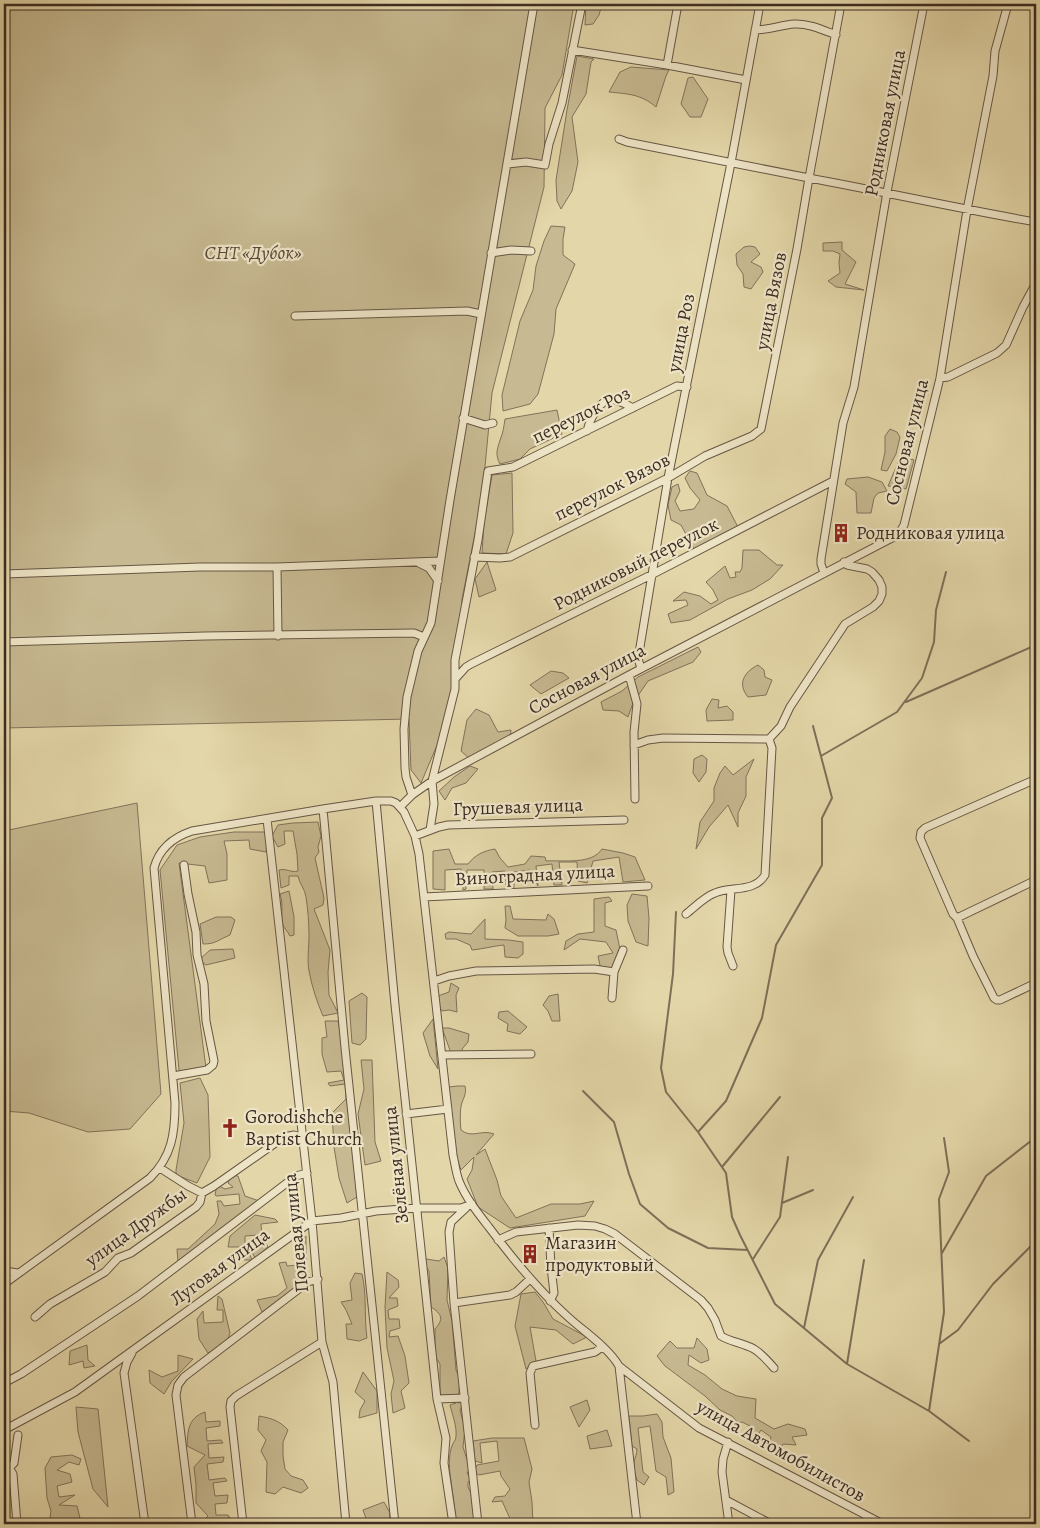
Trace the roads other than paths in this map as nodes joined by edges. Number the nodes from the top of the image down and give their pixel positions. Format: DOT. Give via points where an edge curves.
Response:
graph roads {
  1 [pos="534,4"];
  2 [pos="582,4"];
  3 [pos="678,4"];
  4 [pos="760,4"];
  5 [pos="841,4"];
  6 [pos="924,4"];
  7 [pos="1008,4"];
  8 [pos="755,30"];
  9 [pos="836,35"];
  10 [pos="572,50"];
  11 [pos="667,65"];
  12 [pos="746,80"];
  13 [pos="619,139"];
  14 [pos="731,163"];
  15 [pos="507,164"];
  16 [pos="809,178"];
  17 [pos="887,192"];
  18 [pos="967,210"];
  19 [pos="1036,222"];
  20 [pos="532,251"];
  21 [pos="491,253"];
  22 [pos="1036,284"];
  23 [pos="480,314"];
  24 [pos="295,316"];
  25 [pos="940,378"];
  26 [pos="687,387"];
  27 [pos="633,408"];
  28 [pos="464,418"];
  29 [pos="493,423"];
  30 [pos="761,429"];
  31 [pos="587,431"];
  32 [pos="668,478"];
  33 [pos="833,481"];
  34 [pos="474,557"];
  35 [pos="440,561"];
  36 [pos="417,562"];
  37 [pos="844,562"];
  38 [pos="277,567"];
  39 [pos="824,572"];
  40 [pos="4,574"];
  41 [pos="653,574"];
  42 [pos="438,582"];
  43 [pos="278,636"];
  44 [pos="424,637"];
  45 [pos="4,642"];
  46 [pos="641,668"];
  47 [pos="629,675"];
  48 [pos="456,678"];
  49 [pos="769,739"];
  50 [pos="634,745"];
  51 [pos="1036,779"];
  52 [pos="432,781"];
  53 [pos="412,795"];
  54 [pos="635,799"];
  55 [pos="376,801"];
  56 [pos="400,807"];
  57 [pos="323,809"];
  58 [pos="267,819"];
  59 [pos="624,820"];
  60 [pos="430,830"];
  61 [pos="415,836"];
  62 [pos="184,865"];
  63 [pos="1036,880"];
  64 [pos="648,886"];
  65 [pos="731,890"];
  66 [pos="424,897"];
  67 [pos="686,914"];
  68 [pos="957,918"];
  69 [pos="623,950"];
  70 [pos="733,966"];
  71 [pos="614,972"];
  72 [pos="434,981"];
  73 [pos="1036,983"];
  74 [pos="612,998"];
  75 [pos="531,1054"];
  76 [pos="442,1055"];
  77 [pos="173,1076"];
  78 [pos="448,1109"];
  79 [pos="406,1114"];
  80 [pos="302,1139"];
  81 [pos="160,1168"];
  82 [pos="307,1173"];
  83 [pos="202,1193"];
  84 [pos="469,1206"];
  85 [pos="417,1208"];
  86 [pos="362,1213"];
  87 [pos="312,1221"];
  88 [pos="549,1228"];
  89 [pos="498,1240"];
  90 [pos="4,1271"];
  91 [pos="18,1273"];
  92 [pos="318,1279"];
  93 [pos="530,1279"];
  94 [pos="4,1284"];
  95 [pos="550,1301"];
  96 [pos="454,1303"];
  97 [pos="35,1317"];
  98 [pos="322,1342"];
  99 [pos="602,1346"];
  100 [pos="138,1347"];
  101 [pos="116,1363"];
  102 [pos="619,1366"];
  103 [pos="774,1368"];
  104 [pos="124,1373"];
  105 [pos="4,1383"];
  106 [pos="465,1398"];
  107 [pos="437,1399"];
  108 [pos="535,1425"];
  109 [pos="4,1430"];
  110 [pos="18,1435"];
  111 [pos="728,1442"];
  112 [pos="7,1467"];
  113 [pos="726,1500"];
  114 [pos="17,1524"];
  115 [pos="146,1524"];
  116 [pos="192,1524"];
  117 [pos="243,1524"];
  118 [pos="346,1524"];
  119 [pos="395,1524"];
  120 [pos="453,1524"];
  121 [pos="478,1524"];
  122 [pos="637,1524"];
  123 [pos="729,1524"];
  124 [pos="771,1524"];
  125 [pos="883,1524"];
  1 -- 15 [label="street"];
  2 -- 10 [label="street"];
  3 -- 11 [label="street"];
  4 -- 8 [label="street, улица Роз"];
  5 -- 9 [label="street, улица Вязов"];
  6 -- 17 [label="street, Родниковая улица"];
  7 -- 18 [label="street, Сосновая улица" via="995,51"];
  8 -- 9 [label="street" via="802,24"];
  8 -- 12 [label="street, улица Роз"];
  9 -- 16 [label="street, улица Вязов"];
  10 -- 11 [label="street"];
  10 -- 15 [label="street" via="545,165"];
  11 -- 12 [label="street"];
  12 -- 14 [label="street, улица Роз"];
  13 -- 14 [label="street"];
  14 -- 16 [label="street"];
  14 -- 26 [label="street, улица Роз"];
  15 -- 21 [label="street"];
  16 -- 17 [label="street"];
  16 -- 30 [label="street, улица Вязов"];
  17 -- 18 [label="street"];
  17 -- 33 [label="street, Родниковая улица" via="854,387 843,423"];
  18 -- 19 [label="street"];
  18 -- 25 [label="street, Сосновая улица"];
  20 -- 21 [label="street"];
  21 -- 23 [label="street"];
  22 -- 25 [label="street" via="1006,345 997,353 948,378"];
  23 -- 24 [label="street" via="467,311"];
  23 -- 28 [label="street"];
  25 -- 37 [label="street, Сосновая улица" via="904,525 894,537"];
  26 -- 27 [label="street, переулок Роз" via="678,386"];
  26 -- 32 [label="street, улица Роз"];
  27 -- 31 [label="street, переулок Роз"];
  27 -- 31 [label="street" via="613,400 602,403"];
  28 -- 29 [label="street" via="485,425"];
  28 -- 35 [label="street"];
  30 -- 32 [label="street, переулок Вязов" via="704,456"];
  31 -- 34 [label="street, переулок Роз" via="513,467 488,471"];
  32 -- 34 [label="street, переулок Вязов" via="510,557"];
  32 -- 41 [label="street, улица Роз"];
  33 -- 39 [label="street, Родниковая улица" via="821,559"];
  33 -- 41 [label="street, Родниковый переулок"];
  34 -- 48 [label="street" via="455,660"];
  35 -- 36 [label="street"];
  35 -- 42 [label="street"];
  36 -- 38 [label="street"];
  36 -- 42 [label="street" via="428,568"];
  37 -- 39 [label="street, Сосновая улица"];
  37 -- 49 [label="street" via="872,572 882,587 882,594 873,607 845,624 790,706 781,726"];
  38 -- 40 [label="street"];
  38 -- 43 [label="street"];
  39 -- 46 [label="street, Сосновая улица"];
  41 -- 46 [label="street, улица Роз" via="638,659"];
  41 -- 48 [label="street, Родниковый переулок" via="471,664"];
  42 -- 44 [label="street" via="431,624"];
  43 -- 44 [label="street" via="414,633"];
  43 -- 45 [label="street"];
  44 -- 53 [label="street" via="413,668 405,713 405,768"];
  46 -- 47 [label="street, Сосновая улица"];
  47 -- 50 [label="street" via="637,704"];
  47 -- 52 [label="street, Сосновая улица"];
  48 -- 52 [label="street"];
  49 -- 50 [label="street" via="663,738"];
  49 -- 65 [label="street" via="772,748 765,876 752,886"];
  50 -- 54 [label="street"];
  51 -- 68 [label="street" via="921,832 920,838"];
  52 -- 53 [label="street, Сосновая улица"];
  52 -- 60 [label="street" via="434,804"];
  53 -- 56 [label="street, Сосновая улица"];
  55 -- 56 [label="street" via="390,801"];
  55 -- 57 [label="street"];
  55 -- 79 [label="street, Зелёная улица"];
  56 -- 61 [label="street, улица Автомобилистов"];
  57 -- 58 [label="street"];
  57 -- 86 [label="street"];
  58 -- 77 [label="street" via="192,831 169,843 156,859 154,878"];
  58 -- 80 [label="street, Полевая улица"];
  59 -- 60 [label="street, Грушевая улица" via="448,824"];
  60 -- 61 [label="street, Грушевая улица"];
  61 -- 66 [label="street, улица Автомобилистов"];
  62 -- 77 [label="street" via="214,1061 207,1070"];
  63 -- 68 [label="street"];
  64 -- 66 [label="street, Виноградная улица"];
  65 -- 67 [label="street" via="715,893"];
  65 -- 70 [label="street" via="727,947"];
  66 -- 72 [label="street, улица Автомобилистов"];
  68 -- 73 [label="street" via="996,1000"];
  69 -- 71 [label="street"];
  71 -- 72 [label="street" via="476,971"];
  71 -- 74 [label="street"];
  72 -- 76 [label="street, улица Автомобилистов"];
  75 -- 76 [label="street"];
  76 -- 78 [label="street, улица Автомобилистов"];
  77 -- 81 [label="street" via="173,1137"];
  78 -- 79 [label="street"];
  78 -- 84 [label="street, улица Автомобилистов" via="456,1168"];
  79 -- 85 [label="street, Зелёная улица"];
  80 -- 82 [label="street, Полевая улица"];
  80 -- 83 [label="street, улица Дружбы" via="294,1135 284,1136"];
  81 -- 83 [label="street"];
  81 -- 91 [label="street"];
  82 -- 87 [label="street, Полевая улица"];
  82 -- 105 [label="street, Луговая улица" via="296,1176 138,1296"];
  83 -- 97 [label="street, улица Дружбы" via="196,1206 131,1253 118,1258 105,1272 50,1304"];
  84 -- 85 [label="street"];
  84 -- 89 [label="street, улица Автомобилистов"];
  84 -- 96 [label="street" via="449,1226"];
  85 -- 86 [label="street"];
  85 -- 107 [label="street, Зелёная улица"];
  86 -- 87 [label="street"];
  86 -- 119 [label="street"];
  87 -- 92 [label="street, Полевая улица"];
  87 -- 100 [label="street, Луговая улица"];
  88 -- 89 [label="street" via="516,1232"];
  88 -- 95 [label="street" via="554,1289"];
  88 -- 103 [label="street" via="595,1226 615,1234 701,1300 715,1320 720,1336 761,1353"];
  89 -- 93 [label="street, улица Автомобилистов"];
  90 -- 91 [label="street"];
  91 -- 94 [label="street"];
  92 -- 98 [label="street, Полевая улица"];
  92 -- 116 [label="street" via="308,1282 184,1377 178,1385 176,1395"];
  93 -- 95 [label="street, улица Автомобилистов"];
  93 -- 96 [label="street" via="510,1295"];
  95 -- 99 [label="street, улица Автомобилистов"];
  96 -- 106 [label="street"];
  98 -- 117 [label="street" via="231,1401"];
  98 -- 118 [label="street, Полевая улица" via="333,1382"];
  99 -- 102 [label="street, улица Автомобилистов"];
  99 -- 108 [label="street" via="595,1352 533,1366 530,1373"];
  100 -- 101 [label="street, Луговая улица"];
  100 -- 104 [label="street, Луговая улица" via="127,1362"];
  101 -- 104 [label="street"];
  101 -- 109 [label="street, Луговая улица" via="75,1392"];
  102 -- 111 [label="street, улица Автомобилистов" via="690,1422"];
  102 -- 122 [label="street"];
  104 -- 115 [label="street"];
  106 -- 107 [label="street"];
  106 -- 121 [label="street"];
  107 -- 120 [label="street, Зелёная улица" via="446,1438 444,1463"];
  110 -- 112 [label="street" via="14,1463"];
  111 -- 113 [label="street" via="722,1472"];
  111 -- 125 [label="street, улица Автомобилистов"];
  112 -- 114 [label="street" via="13,1474"];
  113 -- 123 [label="street"];
  113 -- 124 [label="street"];
}
